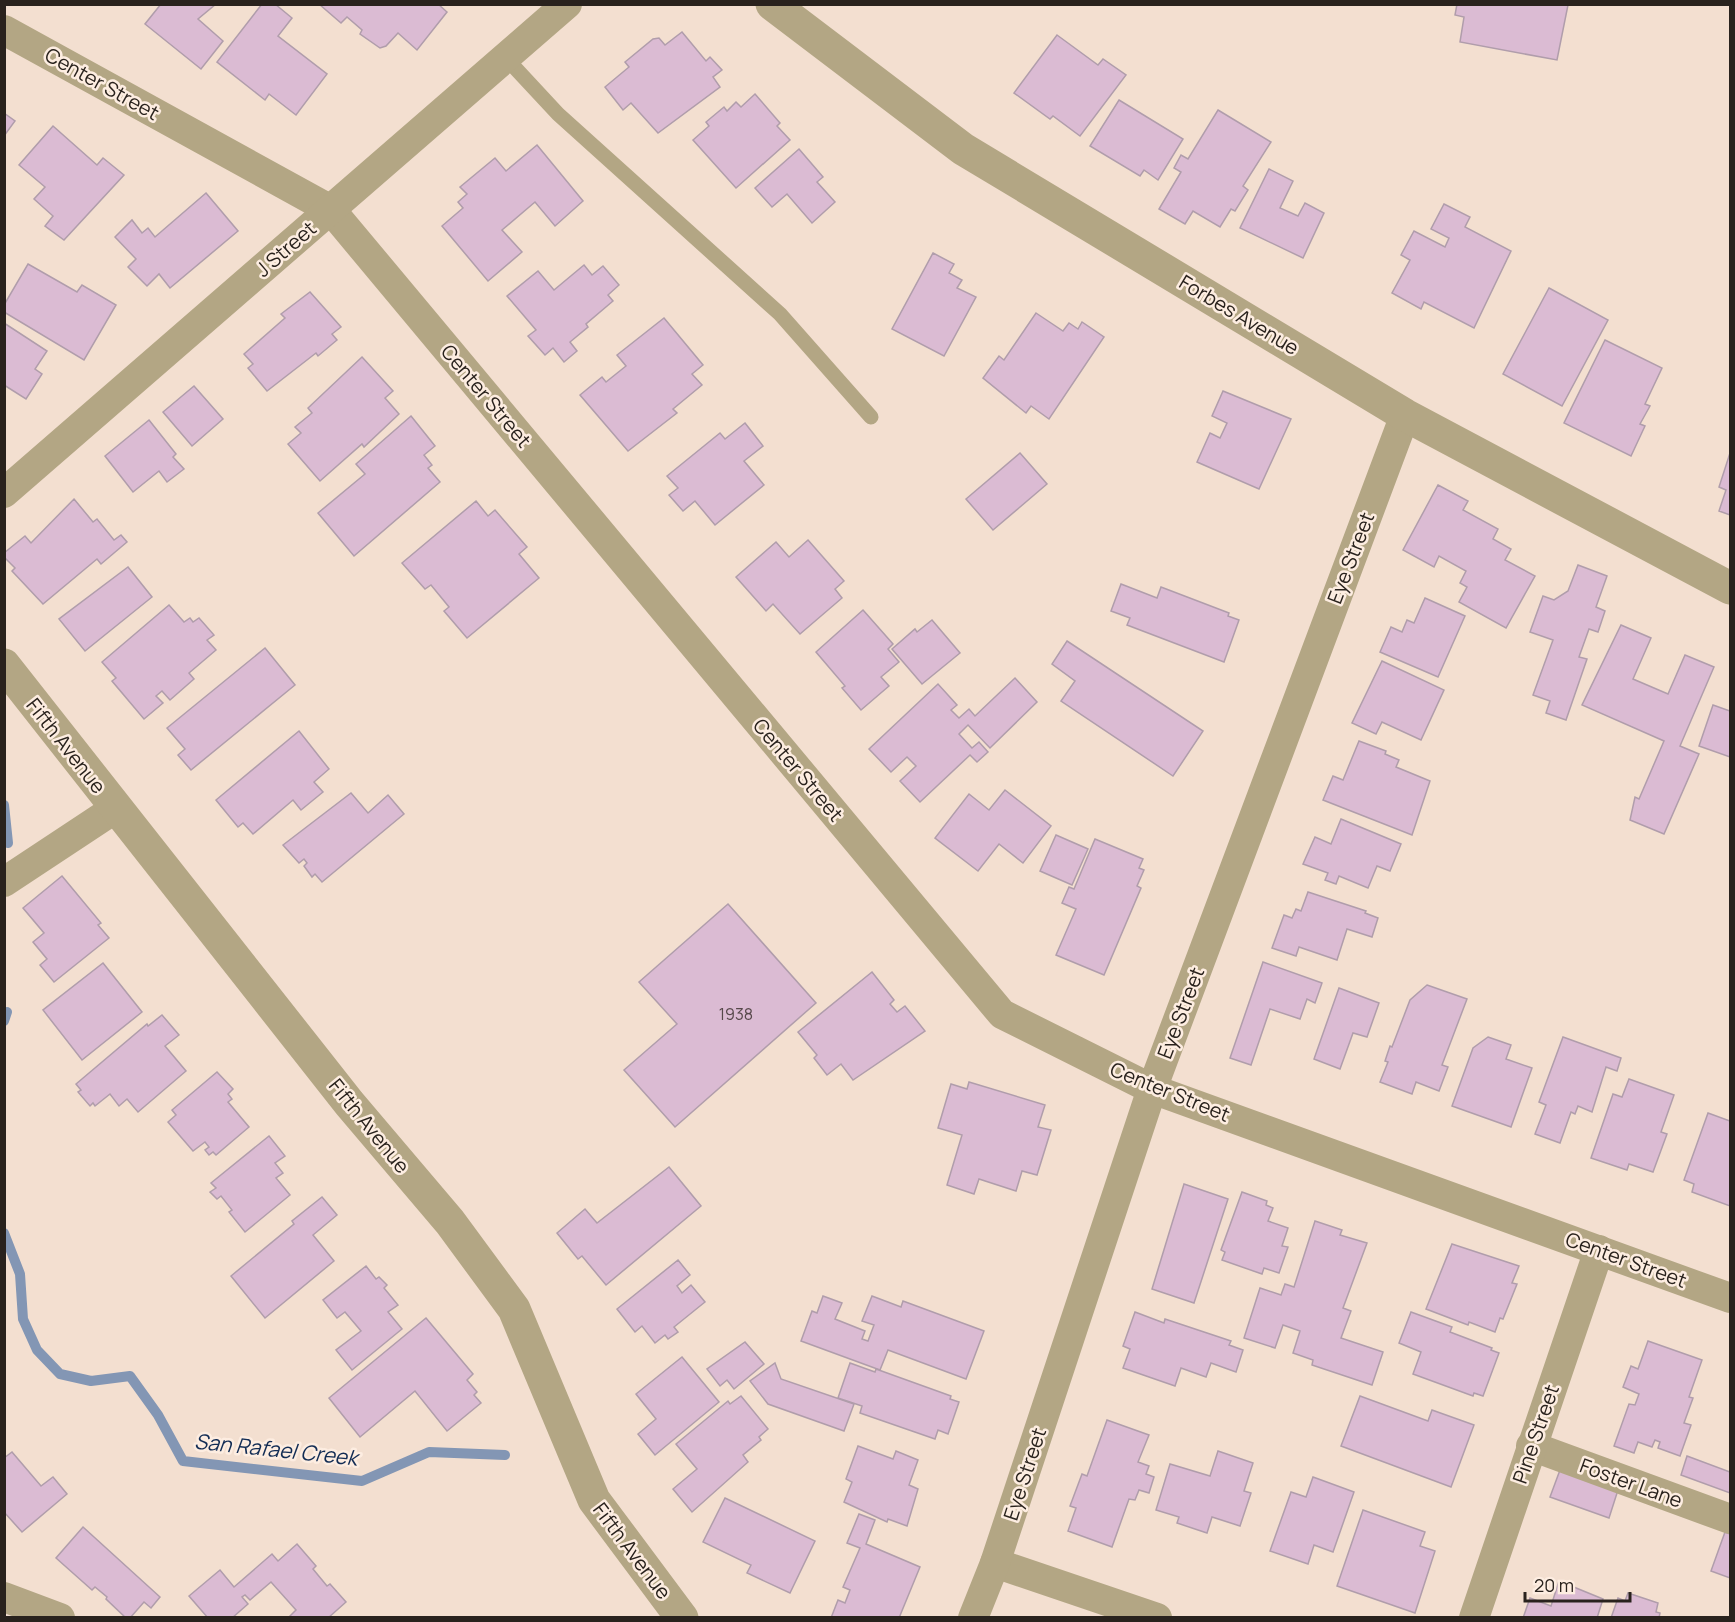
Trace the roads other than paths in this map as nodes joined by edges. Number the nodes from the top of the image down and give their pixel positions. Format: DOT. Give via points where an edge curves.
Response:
graph roads {
  1 [pos="567,4"];
  2 [pos="772,4"];
  3 [pos="4,30"];
  4 [pos="506,58"];
  5 [pos="331,210"];
  6 [pos="1405,415"];
  7 [pos="871,417"];
  8 [pos="4,493"];
  9 [pos="1731,588"];
  10 [pos="8,680"];
  11 [pos="116,808"];
  12 [pos="4,882"];
  13 [pos="1152,1089"];
  14 [pos="1599,1250"];
  15 [pos="1731,1298"];
  16 [pos="1531,1446"];
  17 [pos="1731,1519"];
  18 [pos="995,1563"];
  19 [pos="4,1597"];
  20 [pos="60,1617"];
  21 [pos="682,1617"];
  22 [pos="973,1617"];
  23 [pos="1156,1617"];
  24 [pos="1474,1617"];
  1 -- 4 [label="street, J Street"];
  2 -- 6 [label="street, Forbes Avenue" via="963,149"];
  3 -- 5 [label="street, Center Street"];
  4 -- 5 [label="street, J Street"];
  4 -- 7 [label="lane" via="558,114 780,314"];
  5 -- 8 [label="street, J Street"];
  5 -- 13 [label="street, Center Street" via="1002,1014"];
  6 -- 9 [label="street, Forbes Avenue"];
  6 -- 13 [label="street, Eye Street"];
  10 -- 11 [label="street, Fifth Avenue"];
  11 -- 12 [label="street"];
  11 -- 21 [label="street, Fifth Avenue" via="350,1103 450,1222 514,1310 594,1500"];
  13 -- 14 [label="street, Center Street"];
  13 -- 18 [label="street, Eye Street"];
  14 -- 15 [label="street, Center Street"];
  14 -- 16 [label="street, Pine Street"];
  16 -- 17 [label="street, Foster Lane"];
  16 -- 24 [label="street, Pine Street"];
  18 -- 22 [label="street, Eye Street"];
  18 -- 23 [label="street"];
  19 -- 20 [label="street"];
}
